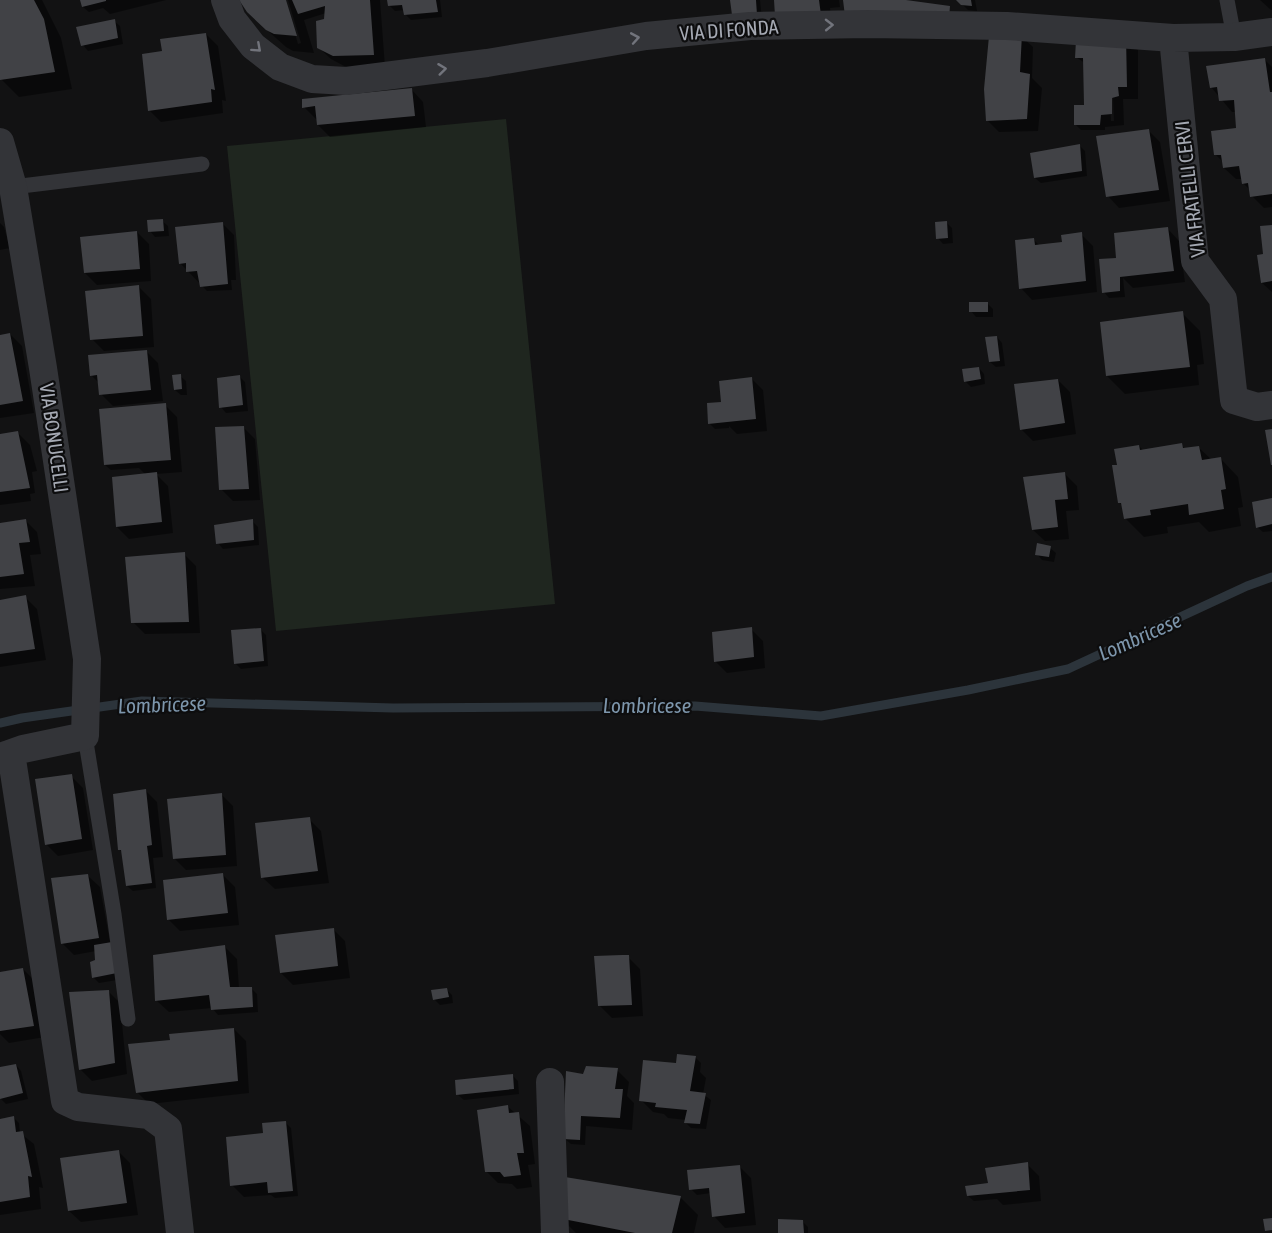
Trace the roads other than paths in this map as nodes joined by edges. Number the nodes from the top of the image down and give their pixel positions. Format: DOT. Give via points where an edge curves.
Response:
graph roads {
  1 [pos="225,0"];
  2 [pos="1227,0"];
  3 [pos="1272,32"];
  4 [pos="1234,37"];
  5 [pos="1173,38"];
  6 [pos="0,141"];
  7 [pos="202,164"];
  8 [pos="13,187"];
  9 [pos="1272,405"];
  10 [pos="85,736"];
  11 [pos="6,755"];
  12 [pos="128,1019"];
  13 [pos="550,1082"];
  14 [pos="180,1233"];
  15 [pos="555,1233"];
  1 -- 5 [label="street, VIA DI FONDA, one-way" via="232,19 253,46 280,67 312,79 346,81 487,63 646,36 750,26 1007,26"];
  2 -- 4 [label="lane"];
  3 -- 4 [label="street, VIA DI FONDA"];
  4 -- 5 [label="street, VIA DI FONDA"];
  5 -- 9 [label="street, VIA FRATELLI CERVI" via="1195,261 1223,299 1234,400 1257,407"];
  6 -- 8 [label="street, VIA BONUCELLI"];
  7 -- 8 [label="lane"];
  8 -- 10 [label="street, VIA BONUCELLI" via="85,648"];
  10 -- 11 [label="street"];
  10 -- 12 [label="lane"];
  11 -- 14 [label="street" via="65,1101 78,1107 149,1115 168,1129"];
  13 -- 15 [label="street"];
}
